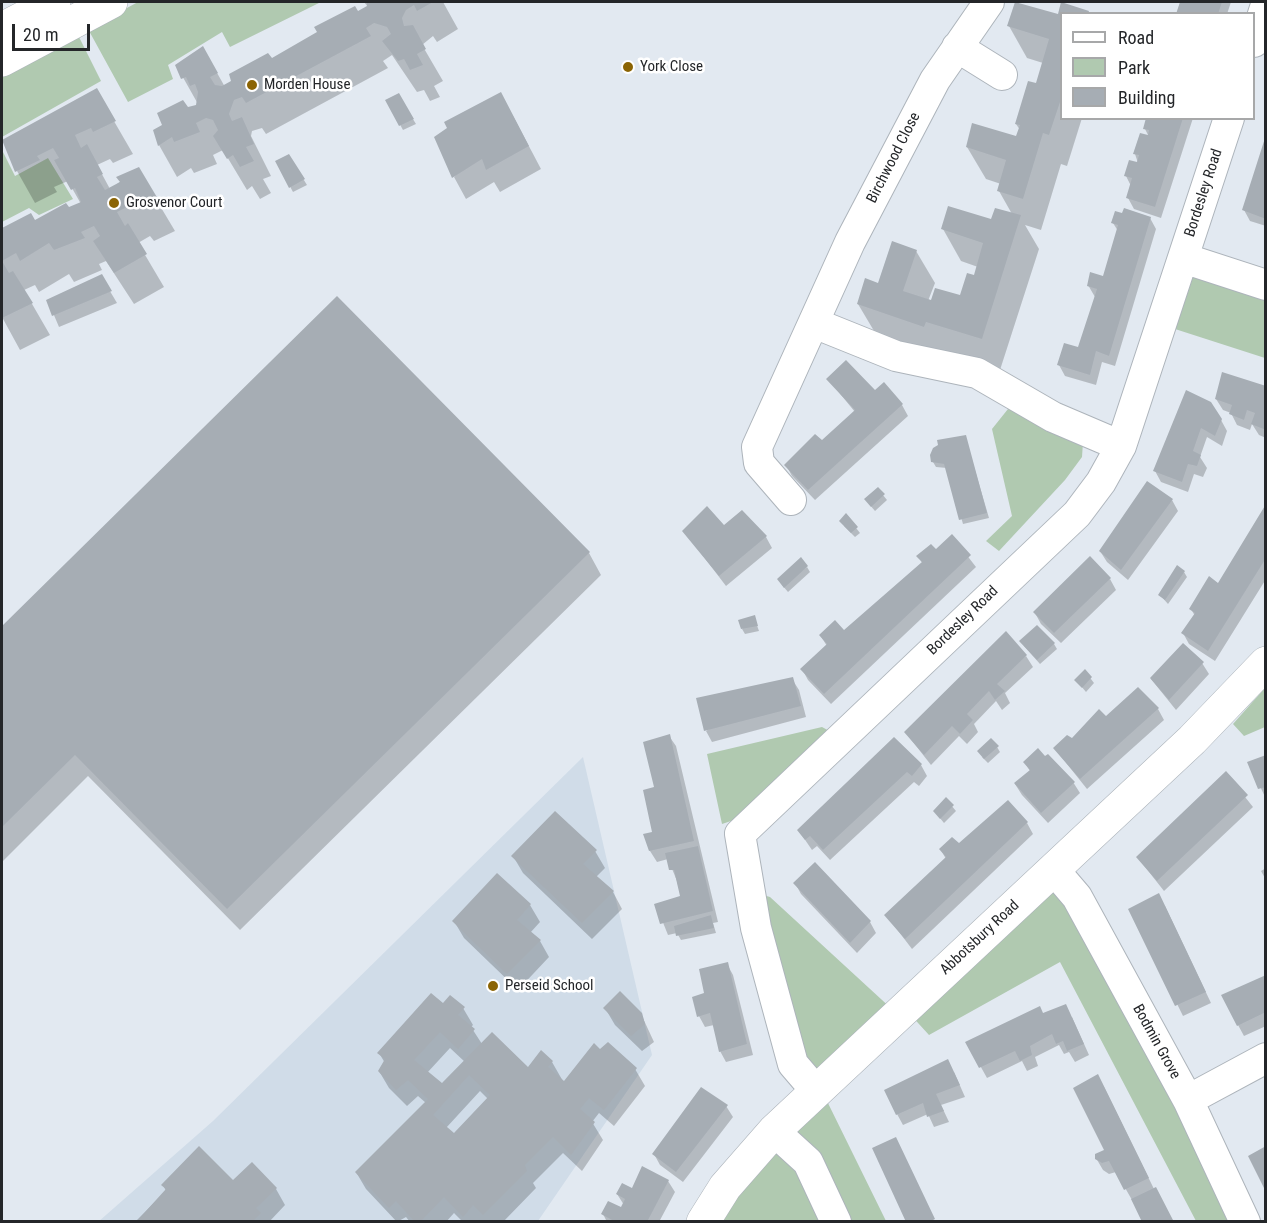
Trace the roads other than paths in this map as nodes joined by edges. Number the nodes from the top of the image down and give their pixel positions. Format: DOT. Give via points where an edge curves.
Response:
graph roads {
  1 [pos="54,2"];
  2 [pos="111,2"];
  3 [pos="989,2"];
  4 [pos="1266,5"];
  5 [pos="2,29"];
  6 [pos="1255,39"];
  7 [pos="957,47"];
  8 [pos="2,60"];
  9 [pos="1002,75"];
  10 [pos="1227,120"];
  11 [pos="1183,258"];
  12 [pos="1266,285"];
  13 [pos="814,323"];
  14 [pos="1121,446"];
  15 [pos="791,500"];
  16 [pos="1266,663"];
  17 [pos="1054,870"];
  18 [pos="1266,1058"];
  19 [pos="817,1092"];
  20 [pos="1188,1100"];
  21 [pos="774,1131"];
  22 [pos="704,1221"];
  23 [pos="836,1221"];
  24 [pos="1245,1221"];
  1 -- 5 [label="main road"];
  2 -- 8 [label="main road"];
  3 -- 7 [label="street, Birchwood Close"];
  4 -- 6 [label="street"];
  7 -- 9 [label="street"];
  7 -- 13 [label="street, Birchwood Close" via="935,80 850,242"];
  10 -- 11 [label="street, Bordesley Road"];
  11 -- 12 [label="street"];
  11 -- 14 [label="street, Bordesley Road"];
  13 -- 14 [label="street" via="896,356 977,373 1053,417"];
  13 -- 15 [label="street, Birchwood Close" via="757,447 759,463"];
  14 -- 19 [label="street, Bordesley Road" via="1101,482 1077,513 740,834 756,928 793,1064"];
  16 -- 17 [label="main road, Abbotsbury Road" via="1192,740"];
  17 -- 19 [label="main road, Abbotsbury Road"];
  17 -- 20 [label="street, Bodmin Grove" via="1077,897"];
  18 -- 20 [label="street"];
  19 -- 21 [label="main road, Abbotsbury Road"];
  20 -- 24 [label="street, Bodmin Grove"];
  21 -- 22 [label="main road, Abbotsbury Road" via="725,1187"];
  21 -- 23 [label="street" via="808,1162"];
}
